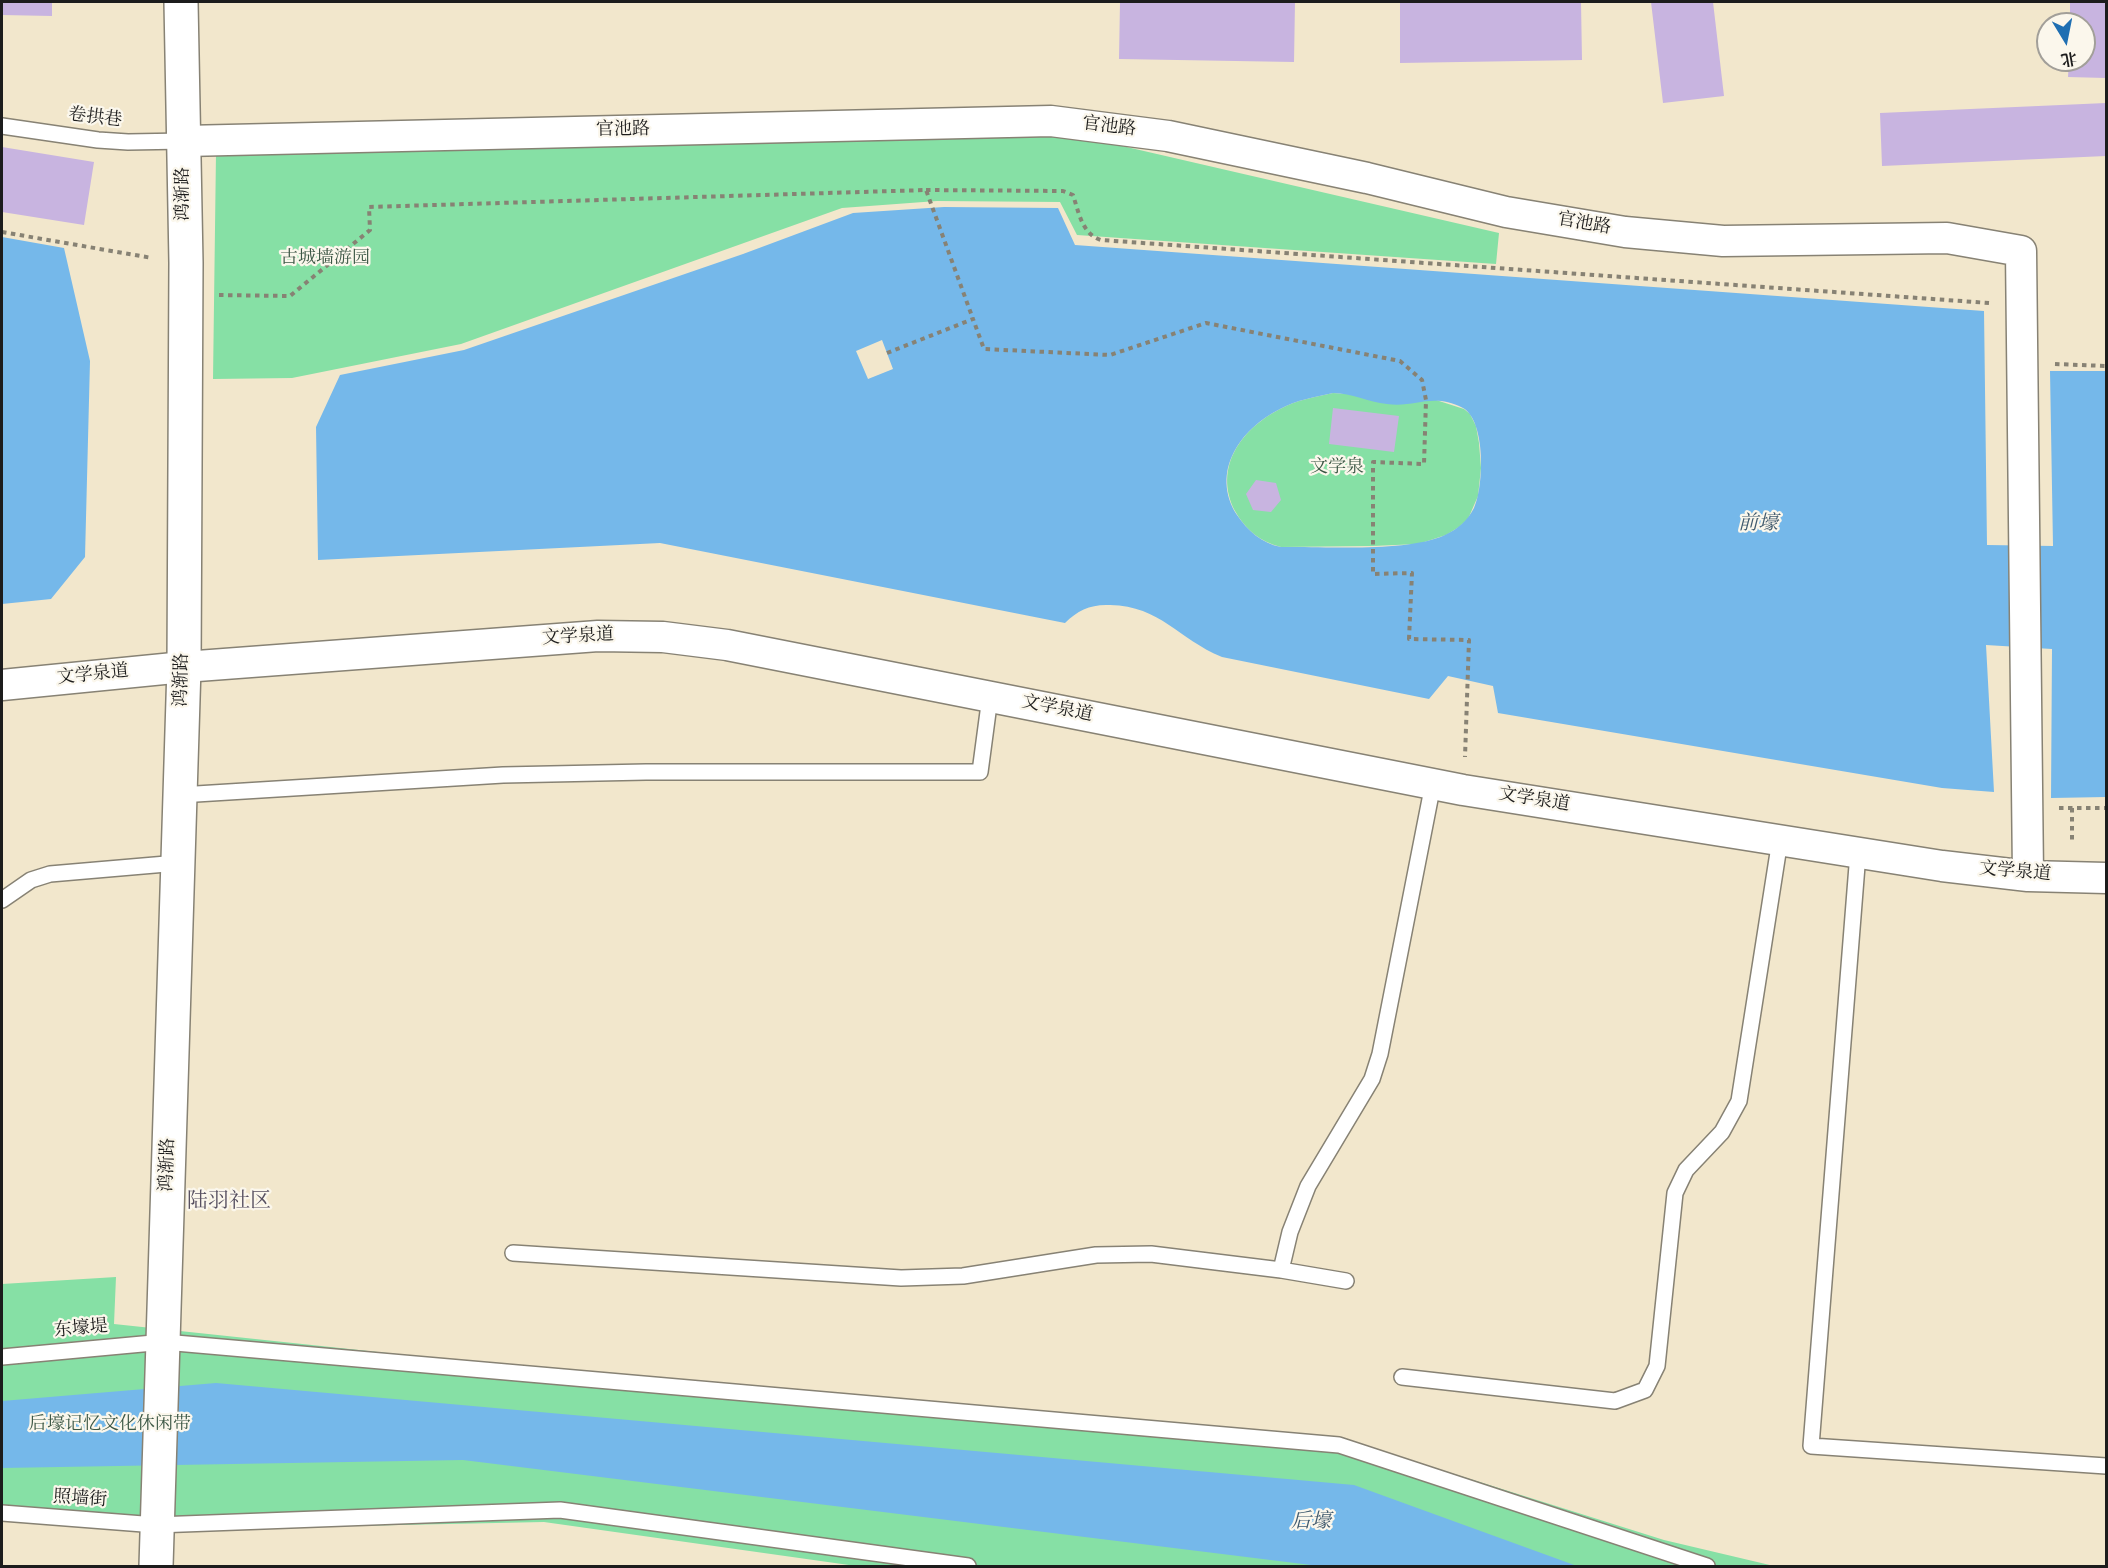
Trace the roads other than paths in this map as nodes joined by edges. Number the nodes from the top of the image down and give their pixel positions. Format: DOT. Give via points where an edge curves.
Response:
graph roads {
  1 [pos="181,2"];
  2 [pos="2,126"];
  3 [pos="185,141"];
  4 [pos="184,667"];
  5 [pos="2,685"];
  6 [pos="990,697"];
  7 [pos="1433,784"];
  8 [pos="180,795"];
  9 [pos="1780,840"];
  10 [pos="1858,852"];
  11 [pos="178,863"];
  12 [pos="2028,876"];
  13 [pos="2106,878"];
  14 [pos="2,900"];
  15 [pos="513,1253"];
  16 [pos="1281,1270"];
  17 [pos="1346,1281"];
  18 [pos="163,1350"];
  19 [pos="2,1357"];
  20 [pos="1402,1377"];
  21 [pos="2106,1467"];
  22 [pos="157,1510"];
  23 [pos="2,1513"];
  24 [pos="156,1566"];
  25 [pos="968,1566"];
  26 [pos="1707,1566"];
  1 -- 3 [label="street, 鸿渐路"];
  2 -- 3 [label="lane, 卷拱巷" via="108,141"];
  3 -- 4 [label="street, 鸿渐路"];
  3 -- 12 [label="street, 官池路" via="1051,121 1168,136 1506,212 1625,232 1722,241 1947,238 2021,251"];
  4 -- 5 [label="street, 文学泉道"];
  4 -- 6 [label="street, 文学泉道" via="598,636 663,637 727,645"];
  4 -- 8 [label="street, 鸿渐路"];
  6 -- 7 [label="street, 文学泉道"];
  6 -- 8 [label="lane" via="980,772 503,775"];
  7 -- 9 [label="street, 文学泉道"];
  7 -- 16 [label="lane" via="1380,1054 1372,1079 1308,1186 1290,1232"];
  8 -- 11 [label="street, 鸿渐路"];
  9 -- 10 [label="street, 文学泉道"];
  9 -- 20 [label="lane" via="1738,1101 1722,1132 1686,1170 1675,1193 1657,1366 1645,1390 1615,1401"];
  10 -- 12 [label="street, 文学泉道"];
  10 -- 21 [label="lane" via="1811,1446"];
  11 -- 14 [label="lane" via="50,874 31,880"];
  11 -- 18 [label="street, 鸿渐路"];
  12 -- 13 [label="street, 文学泉道"];
  15 -- 16 [label="lane" via="901,1278 963,1276 1096,1255 1151,1254"];
  16 -- 17 [label="lane"];
  18 -- 19 [label="lane, 东壕堤"];
  18 -- 22 [label="street, 鸿渐路"];
  18 -- 26 [label="lane, 东壕堤" via="1340,1445"];
  22 -- 23 [label="lane, 照墙街"];
  22 -- 24 [label="street"];
  22 -- 25 [label="lane, 照墙街" via="560,1510"];
}
